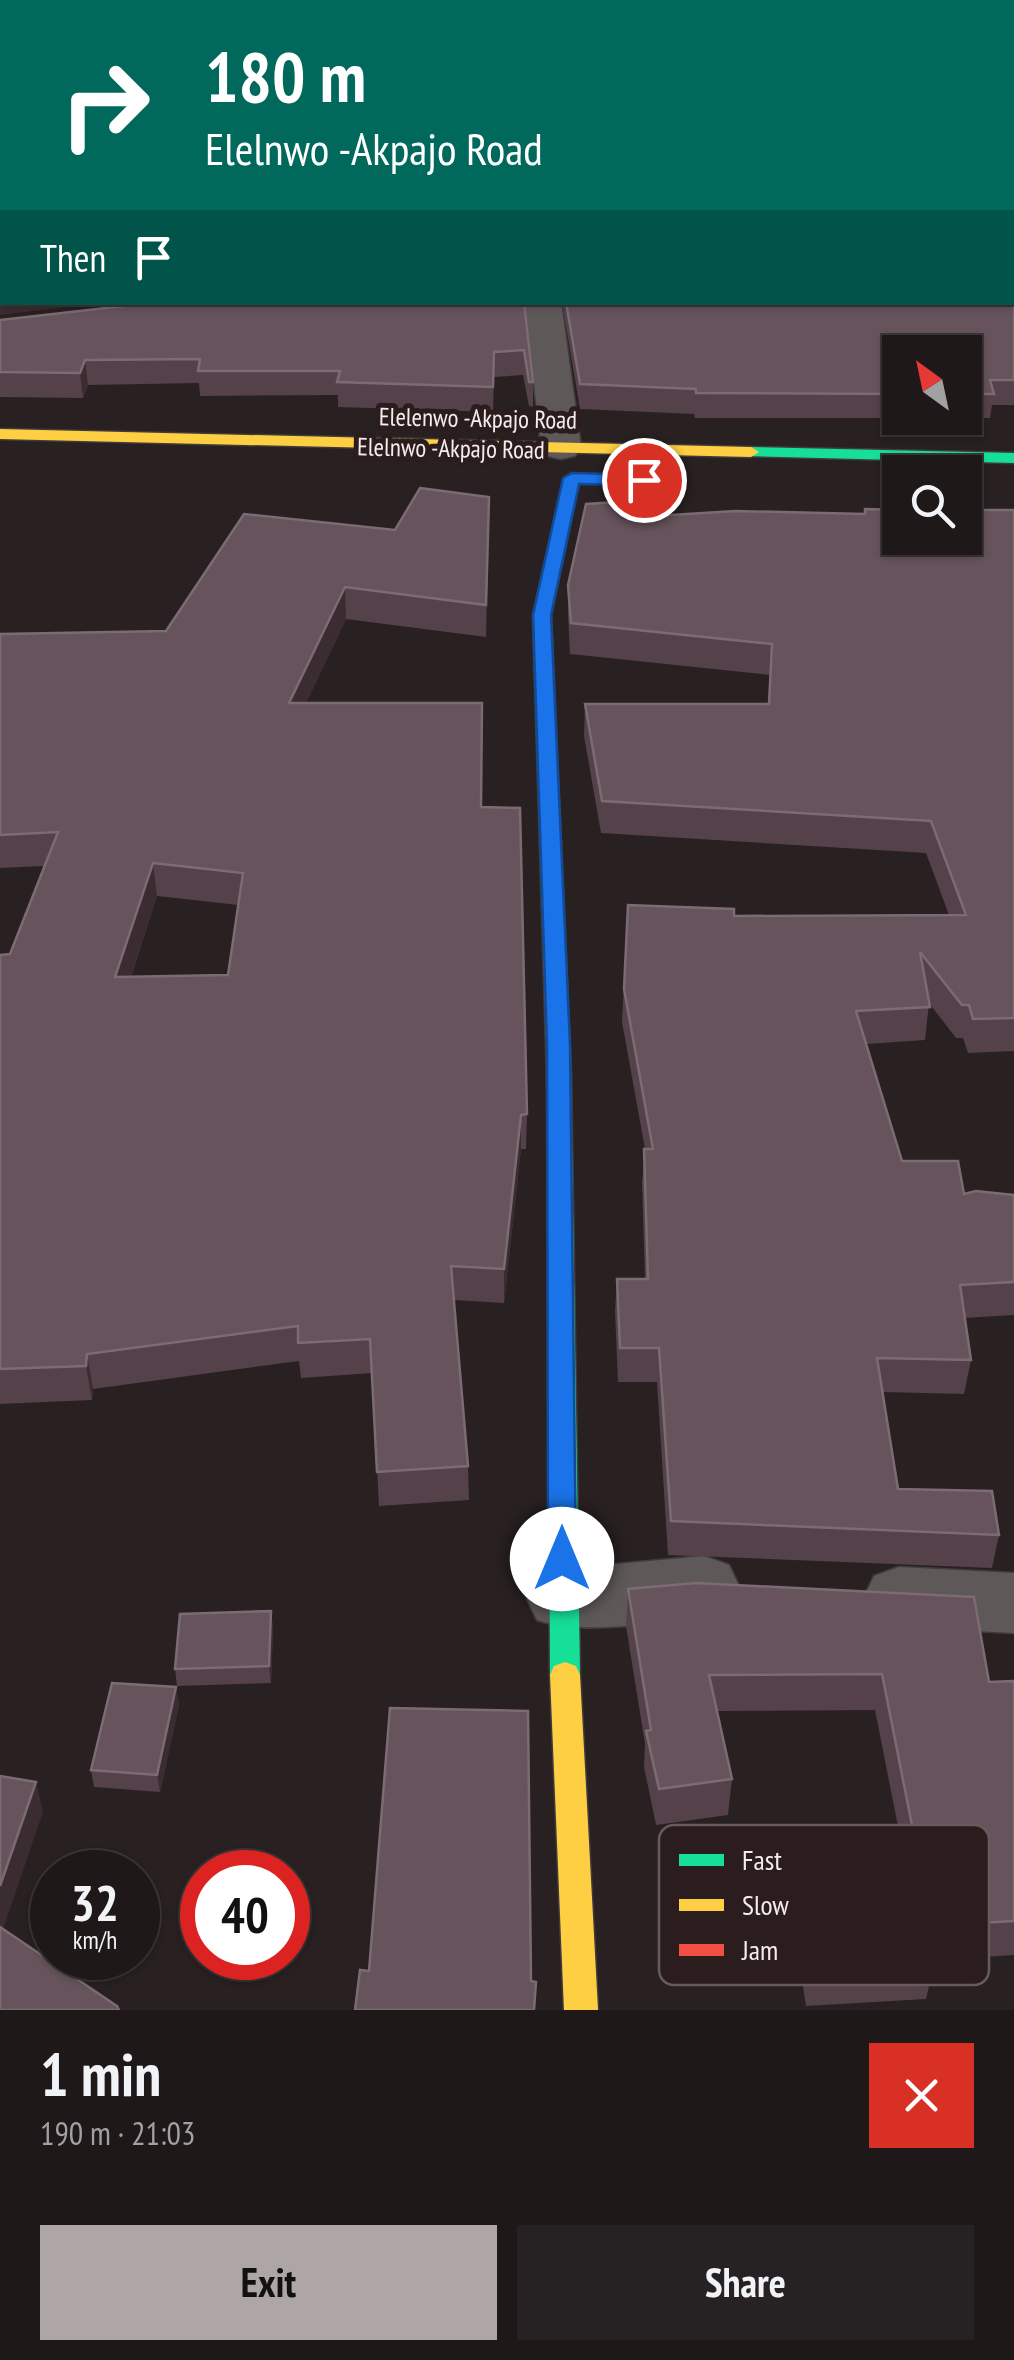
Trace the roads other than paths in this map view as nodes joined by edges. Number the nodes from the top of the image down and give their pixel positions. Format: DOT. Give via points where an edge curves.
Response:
graph roads {
  1 [pos="543,305"];
  2 [pos="0,434"];
  3 [pos="1014,458"];
  4 [pos="569,471"];
  5 [pos="768,1590"];
  6 [pos="844,1594"];
  7 [pos="562,1599"];
  8 [pos="1014,1604"];
  9 [pos="581,2010"];
  1 -- 4 [label="street"];
  2 -- 4 [label="street, Elelenwo -Akpajo Road"];
  3 -- 4 [label="street, Elelenwo -Akpajo Road"];
  4 -- 7 [label="street" via="542,615 558,1045"];
  5 -- 7 [label="street" via="693,1586"];
  6 -- 8 [label="street"];
  7 -- 9 [label="street"];
}
